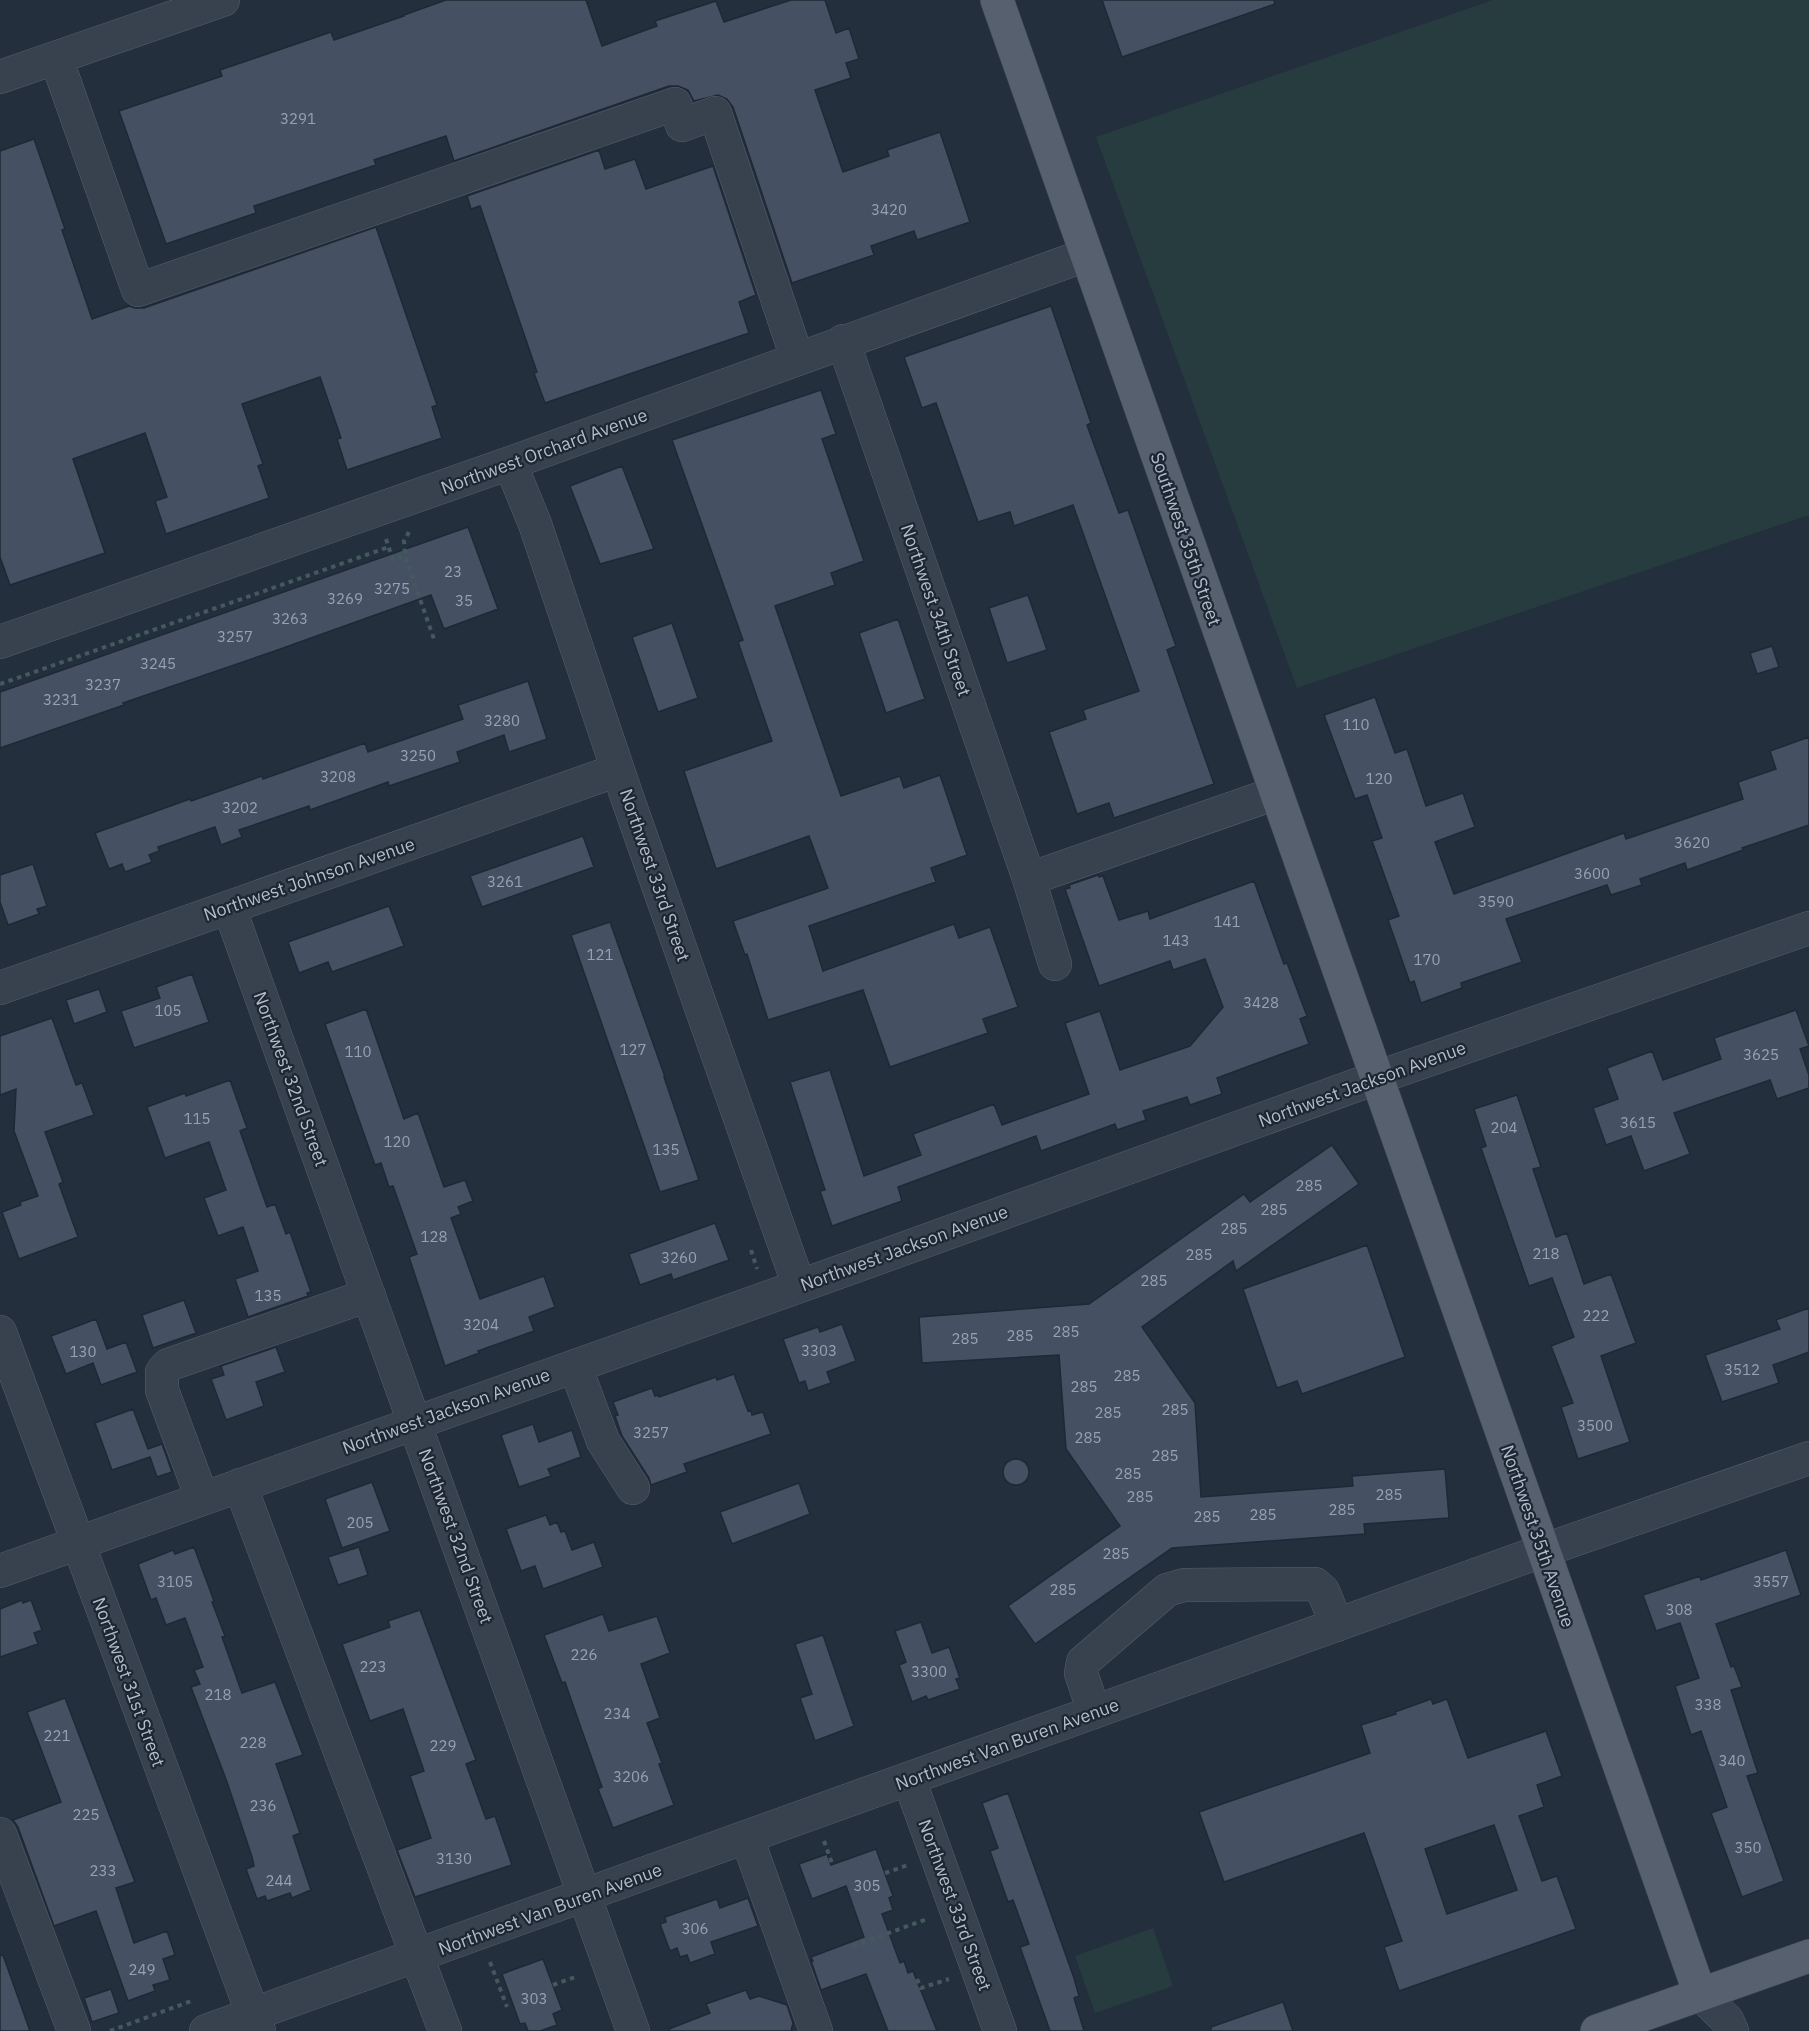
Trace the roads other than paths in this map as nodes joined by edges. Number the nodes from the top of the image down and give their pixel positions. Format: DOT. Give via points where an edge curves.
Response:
graph roads {
  1 [pos="223,0"];
  2 [pos="997,0"];
  3 [pos="56,58"];
  4 [pos="0,77"];
  5 [pos="1086,255"];
  6 [pos="843,342"];
  7 [pos="797,358"];
  8 [pos="510,463"];
  9 [pos="0,642"];
  10 [pos="618,770"];
  11 [pos="1276,793"];
  12 [pos="1029,879"];
  13 [pos="229,907"];
  14 [pos="1809,928"];
  15 [pos="1055,964"];
  16 [pos="0,988"];
  17 [pos="1376,1078"];
  18 [pos="799,1286"];
  19 [pos="369,1295"];
  20 [pos="0,1332"];
  21 [pos="575,1366"];
  22 [pos="415,1422"];
  23 [pos="1809,1458"];
  24 [pos="240,1485"];
  25 [pos="633,1488"];
  26 [pos="202,1498"];
  27 [pos="78,1543"];
  28 [pos="1542,1551"];
  29 [pos="0,1571"];
  30 [pos="1337,1625"];
  31 [pos="1094,1712"];
  32 [pos="909,1779"];
  33 [pos="0,1834"];
  34 [pos="747,1838"];
  35 [pos="585,1895"];
  36 [pos="1809,1956"];
  37 [pos="418,1957"];
  38 [pos="1700,1995"];
  39 [pos="256,2023"];
  40 [pos="74,2031"];
  41 [pos="206,2031"];
  42 [pos="445,2031"];
  43 [pos="633,2031"];
  44 [pos="816,2031"];
  45 [pos="1000,2031"];
  46 [pos="1597,2031"];
  47 [pos="1732,2031"];
  1 -- 3 [label="street"];
  2 -- 5 [label="main road, Southwest 35th Street"];
  3 -- 4 [label="street"];
  3 -- 7 [label="street" via="138,290 675,104 682,125 715,114"];
  5 -- 6 [label="street, Northwest Orchard Avenue"];
  5 -- 11 [label="main road, Southwest 35th Street"];
  6 -- 7 [label="street, Northwest Orchard Avenue"];
  6 -- 12 [label="street, Northwest 34th Street"];
  7 -- 8 [label="street, Northwest Orchard Avenue"];
  8 -- 9 [label="street, Northwest Orchard Avenue"];
  8 -- 10 [label="street, Northwest 33rd Street" via="535,524"];
  10 -- 13 [label="street, Northwest Johnson Avenue"];
  10 -- 18 [label="street, Northwest 33rd Street"];
  11 -- 12 [label="street"];
  11 -- 17 [label="main road, Southwest 35th Street"];
  12 -- 15 [label="street, Northwest 34th Street"];
  13 -- 16 [label="street, Northwest Johnson Avenue"];
  13 -- 19 [label="street, Northwest 32nd Street"];
  14 -- 17 [label="street, Northwest Jackson Avenue"];
  17 -- 18 [label="street, Northwest Jackson Avenue"];
  17 -- 28 [label="main road, Northwest 35th Avenue"];
  18 -- 21 [label="street, Northwest Jackson Avenue"];
  19 -- 22 [label="street, Northwest 32nd Street"];
  19 -- 26 [label="street" via="168,1365 162,1372 162,1390"];
  20 -- 27 [label="street, Northwest 31st Street"];
  21 -- 22 [label="street, Northwest Jackson Avenue"];
  21 -- 25 [label="street" via="603,1441"];
  22 -- 24 [label="street, Northwest Jackson Avenue"];
  22 -- 35 [label="street, Northwest 32nd Street"];
  23 -- 28 [label="street, Northwest Van Buren Avenue"];
  24 -- 26 [label="street, Northwest Jackson Avenue"];
  24 -- 37 [label="street"];
  26 -- 27 [label="street, Northwest Jackson Avenue"];
  27 -- 29 [label="street, Northwest Jackson Avenue"];
  27 -- 39 [label="street, Northwest 31st Street"];
  28 -- 30 [label="street, Northwest Van Buren Avenue"];
  28 -- 38 [label="main road, Northwest 35th Avenue"];
  30 -- 31 [label="street, Northwest Van Buren Avenue"];
  30 -- 31 [label="street" via="1323,1591 1315,1584 1184,1585 1167,1590 1083,1662 1081,1673"];
  31 -- 32 [label="street, Northwest Van Buren Avenue"];
  32 -- 34 [label="street, Northwest Van Buren Avenue"];
  32 -- 45 [label="street, Northwest 33rd Street"];
  33 -- 40 [label="street"];
  34 -- 35 [label="street, Northwest Van Buren Avenue"];
  34 -- 44 [label="street"];
  35 -- 37 [label="street, Northwest Van Buren Avenue"];
  35 -- 43 [label="street, Northwest 32nd Street"];
  36 -- 38 [label="main road"];
  37 -- 39 [label="street, Northwest Van Buren Avenue"];
  37 -- 42 [label="street"];
  38 -- 46 [label="main road"];
  38 -- 47 [label="street"];
  39 -- 41 [label="street, Northwest Van Buren Avenue"];
}
